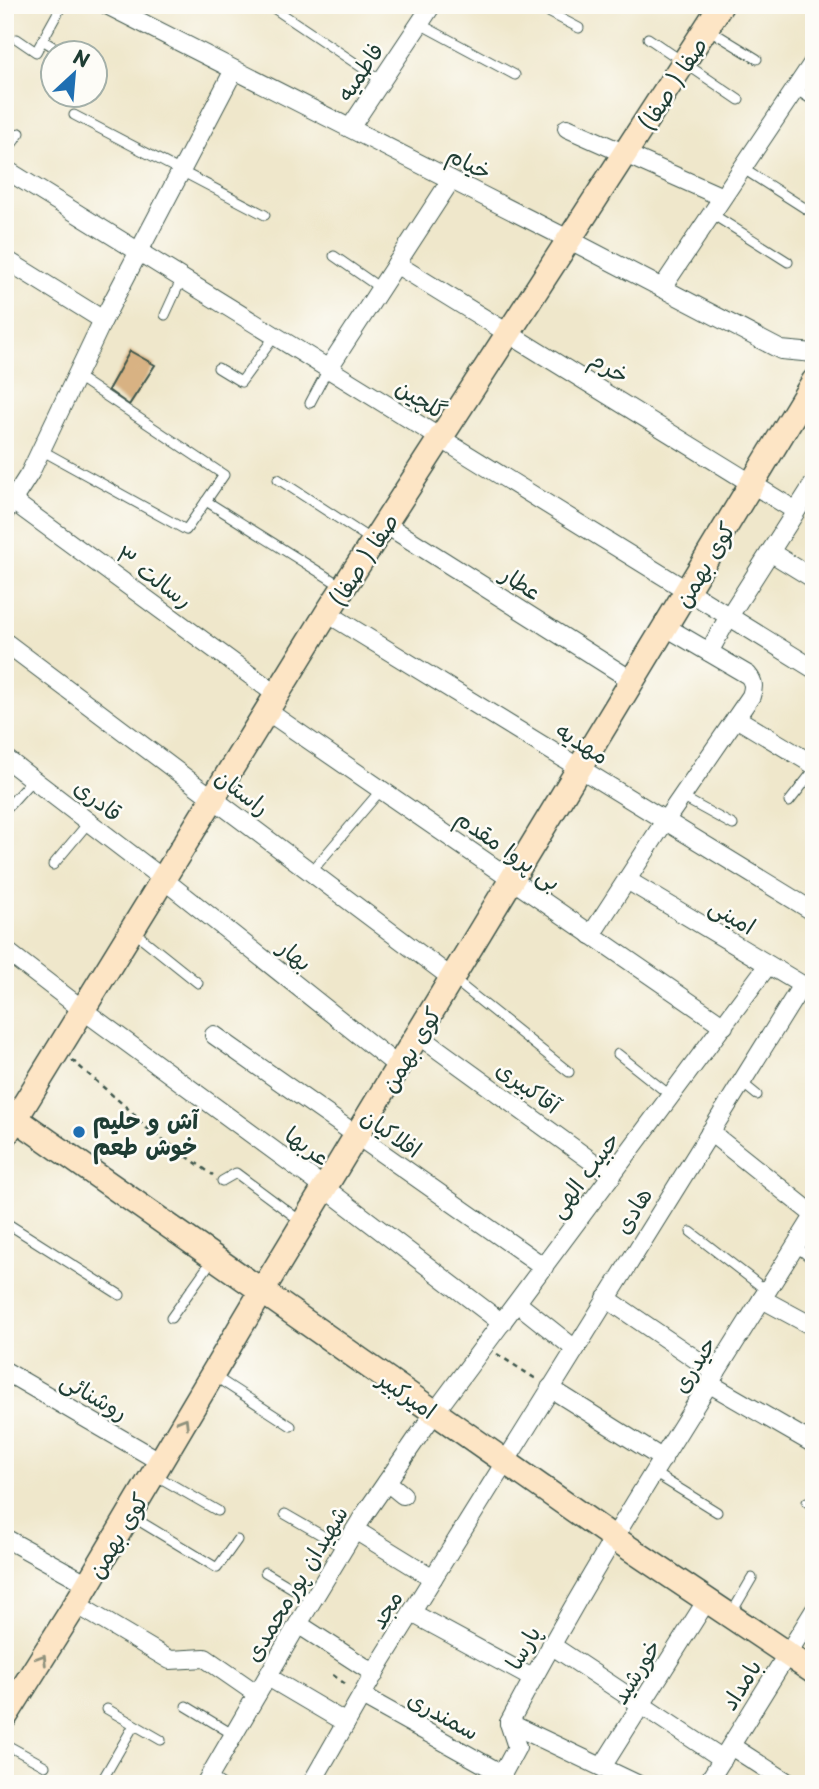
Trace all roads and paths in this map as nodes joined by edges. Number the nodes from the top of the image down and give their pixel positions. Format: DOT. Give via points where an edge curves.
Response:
graph roads {
  1 [pos="62,5"];
  2 [pos="107,5"];
  3 [pos="269,5"];
  4 [pos="432,5"];
  5 [pos="535,5"];
  6 [pos="721,5"];
  7 [pos="420,24"];
  8 [pos="579,28"];
  9 [pos="707,28"];
  10 [pos="43,38"];
  11 [pos="648,38"];
  12 [pos="18,39"];
  13 [pos="38,48"];
  14 [pos="757,59"];
  15 [pos="814,61"];
  16 [pos="685,62"];
  17 [pos="234,69"];
  18 [pos="514,75"];
  19 [pos="382,81"];
  20 [pos="795,89"];
  21 [pos="740,100"];
  22 [pos="814,101"];
  23 [pos="74,115"];
  24 [pos="350,128"];
  25 [pos="567,128"];
  26 [pos="20,133"];
  27 [pos="5,153"];
  28 [pos="626,154"];
  29 [pos="742,168"];
  30 [pos="5,169"];
  31 [pos="181,170"];
  32 [pos="452,180"];
  33 [pos="722,197"];
  34 [pos="712,214"];
  35 [pos="265,215"];
  36 [pos="814,215"];
  37 [pos="570,240"];
  38 [pos="138,251"];
  39 [pos="334,256"];
  40 [pos="5,259"];
  41 [pos="788,262"];
  42 [pos="396,264"];
  43 [pos="182,278"];
  44 [pos="380,288"];
  45 [pos="662,288"];
  46 [pos="165,315"];
  47 [pos="103,320"];
  48 [pos="510,333"];
  49 [pos="275,336"];
  50 [pos="814,354"];
  51 [pos="218,368"];
  52 [pos="328,369"];
  53 [pos="76,376"];
  54 [pos="814,381"];
  55 [pos="310,404"];
  56 [pos="441,439"];
  57 [pos="41,450"];
  58 [pos="278,479"];
  59 [pos="752,482"];
  60 [pos="813,486"];
  61 [pos="206,501"];
  62 [pos="8,503"];
  63 [pos="796,511"];
  64 [pos="380,533"];
  65 [pos="770,552"];
  66 [pos="814,579"];
  67 [pos="344,587"];
  68 [pos="687,592"];
  69 [pos="327,614"];
  70 [pos="728,618"];
  71 [pos="666,627"];
  72 [pos="6,645"];
  73 [pos="709,652"];
  74 [pos="814,669"];
  75 [pos="633,681"];
  76 [pos="272,703"];
  77 [pos="736,718"];
  78 [pos="5,758"];
  79 [pos="814,768"];
  80 [pos="580,769"];
  81 [pos="33,779"];
  82 [pos="381,790"];
  83 [pos="682,797"];
  84 [pos="213,799"];
  85 [pos="789,802"];
  86 [pos="5,810"];
  87 [pos="665,821"];
  88 [pos="89,822"];
  89 [pos="733,825"];
  90 [pos="53,865"];
  91 [pos="311,872"];
  92 [pos="163,879"];
  93 [pos="627,880"];
  94 [pos="512,881"];
  95 [pos="814,912"];
  96 [pos="132,930"];
  97 [pos="591,935"];
  98 [pos="5,950"];
  99 [pos="768,965"];
  100 [pos="453,979"];
  101 [pos="198,983"];
  102 [pos="808,988"];
  103 [pos="83,1010"];
  104 [pos="724,1027"];
  105 [pos="214,1035"];
  106 [pos="418,1035"];
  107 [pos="59,1048"];
  108 [pos="618,1054"];
  109 [pos="399,1067"];
  110 [pos="569,1072"];
  111 [pos="741,1082"];
  112 [pos="671,1096"];
  113 [pos="757,1096"];
  114 [pos="9,1122"];
  115 [pos="710,1132"];
  116 [pos="356,1137"];
  117 [pos="612,1176"];
  118 [pos="222,1181"];
  119 [pos="326,1188"];
  120 [pos="814,1215"];
  121 [pos="5,1222"];
  122 [pos="304,1223"];
  123 [pos="691,1232"];
  124 [pos="795,1245"];
  125 [pos="214,1258"];
  126 [pos="814,1261"];
  127 [pos="544,1267"];
  128 [pos="262,1291"];
  129 [pos="120,1295"];
  130 [pos="765,1295"];
  131 [pos="606,1298"];
  132 [pos="517,1303"];
  133 [pos="171,1318"];
  134 [pos="502,1323"];
  135 [pos="814,1327"];
  136 [pos="485,1346"];
  137 [pos="575,1349"];
  138 [pos="5,1371"];
  139 [pos="212,1375"];
  140 [pos="713,1378"];
  141 [pos="550,1388"];
  142 [pos="435,1412"];
  143 [pos="291,1426"];
  144 [pos="814,1444"];
  145 [pos="505,1461"];
  146 [pos="659,1466"];
  147 [pos="157,1468"];
  148 [pos="387,1482"];
  149 [pos="403,1495"];
  150 [pos="218,1511"];
  151 [pos="717,1512"];
  152 [pos="285,1514"];
  153 [pos="129,1515"];
  154 [pos="355,1530"];
  155 [pos="5,1538"];
  156 [pos="614,1538"];
  157 [pos="237,1540"];
  158 [pos="344,1548"];
  159 [pos="265,1572"];
  160 [pos="433,1578"];
  161 [pos="752,1578"];
  162 [pos="82,1594"];
  163 [pos="312,1600"];
  164 [pos="708,1601"];
  165 [pos="814,1611"];
  166 [pos="412,1612"];
  167 [pos="730,1616"];
  168 [pos="298,1624"];
  169 [pos="551,1645"];
  170 [pos="788,1654"];
  171 [pos="814,1672"];
  172 [pos="375,1674"];
  173 [pos="268,1677"];
  174 [pos="532,1678"];
  175 [pos="257,1695"];
  176 [pos="362,1696"];
  177 [pos="186,1706"];
  178 [pos="642,1706"];
  179 [pos="107,1709"];
  180 [pos="5,1717"];
  181 [pos="346,1723"];
  182 [pos="509,1723"];
  183 [pos="134,1725"];
  184 [pos="234,1735"];
  185 [pos="162,1740"];
  186 [pos="5,1744"];
  187 [pos="727,1753"];
  188 [pos="45,1766"];
  189 [pos="602,1767"];
  190 [pos="500,1779"];
  191 [pos="212,1781"];
  192 [pos="319,1781"];
  193 [pos="100,1784"];
  194 [pos="637,1784"];
  195 [pos="708,1784"];
  196 [pos="790,1784"];
  1 -- 10 [label="lane"];
  2 -- 17 [label="street, خیام"];
  3 -- 19 [label="lane"];
  4 -- 7 [label="street, فاطمیه"];
  5 -- 8 [label="lane"];
  6 -- 9 [label="street, صفا ( صفا)"];
  7 -- 18 [label="lane"];
  7 -- 19 [label="street, فاطمیه"];
  9 -- 14 [label="lane"];
  9 -- 16 [label="street, صفا ( صفا)"];
  11 -- 16 [label="lane"];
  12 -- 13 [label="lane" via="36,52"];
  15 -- 20 [label="street"];
  16 -- 21 [label="lane"];
  16 -- 28 [label="street, صفا ( صفا)"];
  17 -- 24 [label="street, خیام"];
  17 -- 31 [label="street"];
  19 -- 24 [label="street, فاطمیه"];
  20 -- 22 [label="lane"];
  20 -- 29 [label="street"];
  23 -- 31 [label="lane"];
  24 -- 32 [label="street, خیام"];
  25 -- 28 [label="street"];
  26 -- 27 [label="lane"];
  28 -- 33 [label="street"];
  28 -- 37 [label="street, صفا ( صفا)"];
  29 -- 33 [label="street"];
  29 -- 36 [label="lane"];
  30 -- 38 [label="street, گلچین"];
  31 -- 35 [label="lane"];
  31 -- 38 [label="street"];
  32 -- 37 [label="street, خیام"];
  32 -- 42 [label="street"];
  33 -- 34 [label="street"];
  34 -- 41 [label="lane"];
  34 -- 45 [label="street"];
  37 -- 45 [label="street, خیام"];
  37 -- 48 [label="street, صفا ( صفا)"];
  38 -- 43 [label="street, گلچین"];
  38 -- 47 [label="street"];
  39 -- 44 [label="lane"];
  40 -- 47 [label="street"];
  42 -- 44 [label="street"];
  42 -- 48 [label="street, خرم"];
  43 -- 46 [label="lane"];
  43 -- 49 [label="street, گلچین"];
  44 -- 52 [label="street"];
  45 -- 50 [label="street, خیام" via="781,350"];
  47 -- 53 [label="street"];
  48 -- 56 [label="street, صفا ( صفا)"];
  48 -- 59 [label="street, خرم"];
  49 -- 51 [label="lane" via="241,382"];
  49 -- 52 [label="street, گلچین"];
  52 -- 55 [label="lane"];
  52 -- 56 [label="street, گلچین"];
  53 -- 57 [label="street"];
  53 -- 61 [label="lane" via="224,475"];
  54 -- 59 [label="street, کوی بهمن"];
  56 -- 64 [label="street, صفا ( صفا)"];
  56 -- 68 [label="street, گلچین"];
  57 -- 61 [label="lane" via="186,530"];
  57 -- 62 [label="street"];
  58 -- 64 [label="lane"];
  59 -- 63 [label="street, خرم"];
  59 -- 68 [label="street, کوی بهمن"];
  60 -- 63 [label="street"];
  61 -- 67 [label="lane"];
  62 -- 76 [label="street, رسالت ۳"];
  63 -- 65 [label="street"];
  64 -- 67 [label="street, صفا ( صفا)"];
  64 -- 75 [label="street, عطار"];
  65 -- 66 [label="street"];
  65 -- 70 [label="street"];
  67 -- 69 [label="street, صفا ( صفا)"];
  68 -- 70 [label="street, گلچین"];
  68 -- 71 [label="street, کوی بهمن"];
  69 -- 76 [label="street, صفا ( صفا)"];
  69 -- 80 [label="street, مهدیه"];
  70 -- 73 [label="street"];
  70 -- 74 [label="street, گلچین"];
  71 -- 73 [label="street"];
  71 -- 75 [label="street, کوی بهمن"];
  72 -- 84 [label="street, راستان"];
  73 -- 77 [label="street" via="752,680 751,696"];
  75 -- 80 [label="street, کوی بهمن"];
  76 -- 82 [label="street, بی پروا مقدم"];
  76 -- 84 [label="street, صفا ( صفا)"];
  77 -- 79 [label="street"];
  77 -- 83 [label="street"];
  78 -- 81 [label="street, قادری"];
  79 -- 85 [label="lane"];
  80 -- 87 [label="street, مهدیه"];
  80 -- 94 [label="street, کوی بهمن"];
  81 -- 86 [label="lane"];
  81 -- 88 [label="street, قادری"];
  82 -- 91 [label="lane"];
  82 -- 94 [label="street, بی پروا مقدم"];
  83 -- 87 [label="street"];
  83 -- 89 [label="lane"];
  84 -- 91 [label="street, راستان"];
  84 -- 92 [label="street, صفا ( صفا)"];
  87 -- 93 [label="street"];
  87 -- 95 [label="street, مهدیه"];
  88 -- 90 [label="lane"];
  88 -- 92 [label="street, قادری"];
  91 -- 100 [label="street, راستان"];
  92 -- 96 [label="street, صفا ( صفا)"];
  92 -- 109 [label="street, بهار"];
  93 -- 97 [label="street"];
  93 -- 99 [label="street, امینی"];
  94 -- 97 [label="street, بی پروا مقدم"];
  94 -- 100 [label="street, کوی بهمن"];
  96 -- 101 [label="lane"];
  96 -- 103 [label="street, صفا ( صفا)"];
  97 -- 104 [label="street, بی پروا مقدم"];
  98 -- 103 [label="street, عربها"];
  99 -- 102 [label="street, امینی"];
  99 -- 104 [label="street, حبیب الهی"];
  100 -- 106 [label="street, کوی بهمن"];
  100 -- 110 [label="lane"];
  102 -- 111 [label="street, هادی"];
  103 -- 107 [label="street, صفا ( صفا)"];
  103 -- 119 [label="street, عربها"];
  104 -- 112 [label="street, حبیب الهی"];
  105 -- 116 [label="street, افلاکیان"];
  106 -- 109 [label="street, کوی بهمن"];
  106 -- 117 [label="street, آقاکبیری"];
  107 -- 114 [label="street, صفا ( صفا)"];
  107 -- 118 [label="path" via="144,1126"];
  108 -- 112 [label="lane"];
  109 -- 116 [label="street, کوی بهمن"];
  111 -- 113 [label="lane"];
  111 -- 115 [label="street, هادی"];
  112 -- 117 [label="street, حبیب الهی"];
  114 -- 125 [label="street, امیرکبیر"];
  115 -- 120 [label="street"];
  115 -- 131 [label="street, هادی"];
  116 -- 119 [label="street, کوی بهمن"];
  116 -- 127 [label="street, افلاکیان"];
  117 -- 127 [label="street, حبیب الهی"];
  118 -- 122 [label="lane" via="236,1172"];
  119 -- 122 [label="street, کوی بهمن"];
  119 -- 134 [label="street, عربها"];
  120 -- 124 [label="street, حیدری"];
  121 -- 129 [label="lane"];
  122 -- 128 [label="street, کوی بهمن"];
  123 -- 130 [label="lane"];
  124 -- 126 [label="lane"];
  124 -- 130 [label="street, حیدری"];
  125 -- 128 [label="street, امیرکبیر"];
  125 -- 133 [label="lane"];
  127 -- 132 [label="street, حبیب الهی"];
  128 -- 139 [label="street, کوی بهمن"];
  128 -- 142 [label="street, امیرکبیر"];
  130 -- 135 [label="street"];
  130 -- 140 [label="street, حیدری"];
  131 -- 137 [label="street, هادی"];
  131 -- 140 [label="street"];
  132 -- 134 [label="street, حبیب الهی"];
  132 -- 137 [label="street"];
  134 -- 136 [label="street, حبیب الهی"];
  136 -- 141 [label="path"];
  136 -- 142 [label="street, حبیب الهی"];
  137 -- 141 [label="street, هادی"];
  138 -- 147 [label="street, روشنائی"];
  139 -- 143 [label="lane"];
  147 -- 139 [label="street, کوی بهمن, one-way"];
  140 -- 144 [label="street"];
  140 -- 146 [label="street, حیدری"];
  141 -- 145 [label="street, هادی"];
  141 -- 146 [label="street"];
  142 -- 145 [label="street, امیرکبیر"];
  142 -- 148 [label="street, شهیدان پورمحمدی"];
  145 -- 156 [label="street, امیرکبیر"];
  145 -- 160 [label="street, مجد"];
  146 -- 151 [label="lane"];
  146 -- 156 [label="street, حیدری"];
  147 -- 150 [label="lane"];
  147 -- 153 [label="street, کوی بهمن"];
  148 -- 149 [label="street"];
  148 -- 154 [label="street, شهیدان پورمحمدی"];
  152 -- 158 [label="lane"];
  153 -- 157 [label="lane" via="217,1567"];
  153 -- 162 [label="street, کوی بهمن"];
  154 -- 158 [label="street, شهیدان پورمحمدی"];
  154 -- 160 [label="street"];
  155 -- 162 [label="street"];
  156 -- 164 [label="street, امیرکبیر"];
  156 -- 169 [label="street, پارسا"];
  158 -- 163 [label="street, شهیدان پورمحمدی"];
  159 -- 163 [label="lane"];
  160 -- 166 [label="street, مجد"];
  161 -- 167 [label="lane"];
  162 -- 175 [label="street" via="170,1660 205,1658"];
  180 -- 162 [label="street, کوی بهمن, one-way"];
  163 -- 168 [label="street, شهیدان پورمحمدی"];
  164 -- 167 [label="street, امیرکبیر"];
  164 -- 178 [label="street, خورشید"];
  165 -- 170 [label="street, بامداد"];
  166 -- 172 [label="street, مجد"];
  166 -- 174 [label="street"];
  167 -- 170 [label="street, امیرکبیر"];
  168 -- 172 [label="street"];
  168 -- 173 [label="street, شهیدان پورمحمدی"];
  169 -- 174 [label="street, پارسا"];
  169 -- 178 [label="street"];
  170 -- 171 [label="street, امیرکبیر"];
  170 -- 187 [label="street, بامداد"];
  172 -- 176 [label="street, مجد"];
  173 -- 175 [label="street, شهیدان پورمحمدی"];
  173 -- 181 [label="street"];
  174 -- 182 [label="street, پارسا"];
  175 -- 184 [label="street, شهیدان پورمحمدی"];
  176 -- 181 [label="street, مجد"];
  176 -- 190 [label="street, سمندری"];
  177 -- 184 [label="lane"];
  178 -- 187 [label="street"];
  178 -- 189 [label="street, خورشید"];
  179 -- 183 [label="lane"];
  181 -- 192 [label="street, مجد"];
  182 -- 189 [label="street"];
  182 -- 190 [label="street" via="517,1747"];
  183 -- 185 [label="lane"];
  183 -- 193 [label="lane"];
  184 -- 191 [label="street, شهیدان پورمحمدی"];
  186 -- 188 [label="lane"];
  187 -- 195 [label="street, بامداد"];
  187 -- 196 [label="street"];
  189 -- 194 [label="street"];
}
